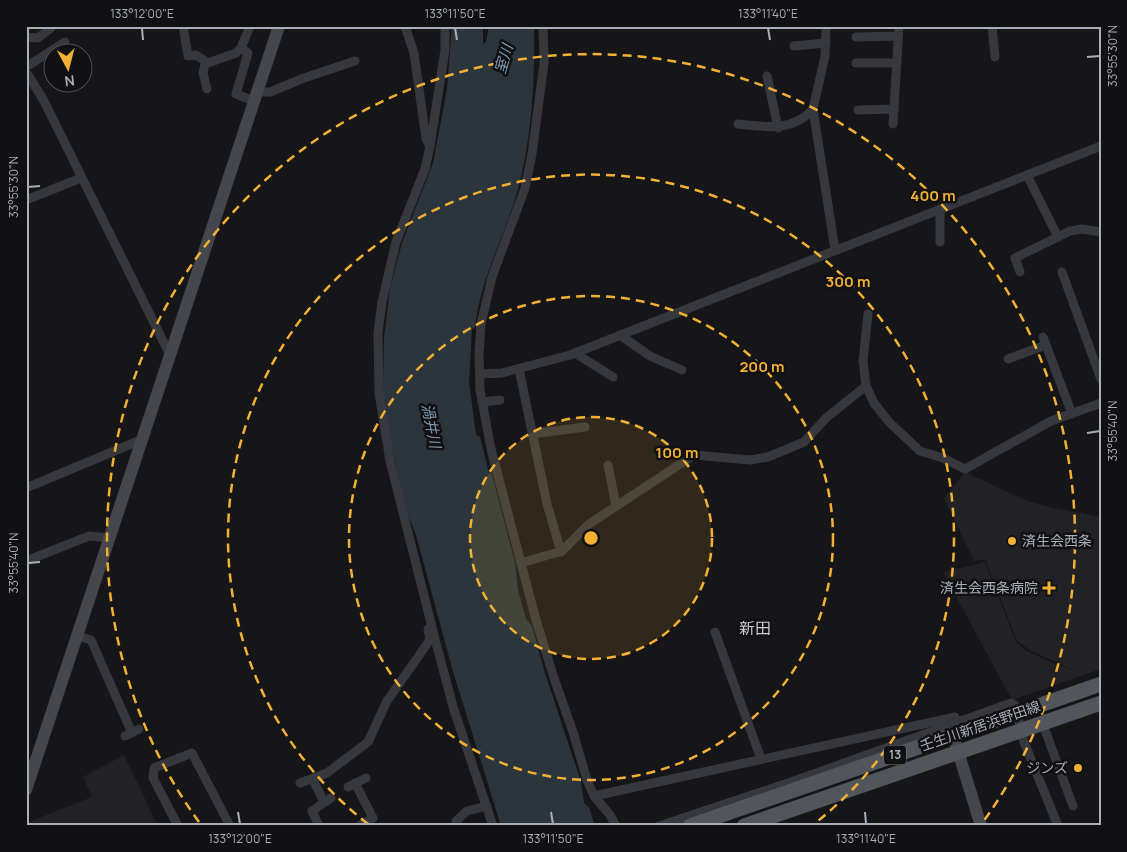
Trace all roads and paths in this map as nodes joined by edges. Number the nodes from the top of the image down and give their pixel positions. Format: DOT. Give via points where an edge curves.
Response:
graph roads {
  1 [pos="183,26"];
  2 [pos="250,26"];
  3 [pos="279,26"];
  4 [pos="405,26"];
  5 [pos="445,26"];
  6 [pos="543,26"];
  7 [pos="826,26"];
  8 [pos="899,26"];
  9 [pos="992,26"];
  10 [pos="51,28"];
  11 [pos="898,36"];
  12 [pos="856,37"];
  13 [pos="26,38"];
  14 [pos="826,44"];
  15 [pos="794,46"];
  16 [pos="241,48"];
  17 [pos="42,57"];
  18 [pos="995,57"];
  19 [pos="355,61"];
  20 [pos="207,62"];
  21 [pos="856,63"];
  22 [pos="897,63"];
  23 [pos="26,67"];
  24 [pos="26,72"];
  25 [pos="767,76"];
  26 [pos="207,89"];
  27 [pos="256,97"];
  28 [pos="813,109"];
  29 [pos="894,109"];
  30 [pos="858,110"];
  31 [pos="738,124"];
  32 [pos="893,124"];
  33 [pos="778,128"];
  34 [pos="430,146"];
  35 [pos="1101,146"];
  36 [pos="1028,175"];
  37 [pos="81,178"];
  38 [pos="26,200"];
  39 [pos="940,209"];
  40 [pos="1101,232"];
  41 [pos="1058,236"];
  42 [pos="940,242"];
  43 [pos="835,250"];
  44 [pos="1020,272"];
  45 [pos="1062,272"];
  46 [pos="868,314"];
  47 [pos="620,335"];
  48 [pos="575,353"];
  49 [pos="170,355"];
  50 [pos="1008,359"];
  51 [pos="519,369"];
  52 [pos="682,370"];
  53 [pos="480,374"];
  54 [pos="613,377"];
  55 [pos="1101,379"];
  56 [pos="866,386"];
  57 [pos="500,400"];
  58 [pos="482,402"];
  59 [pos="1101,403"];
  60 [pos="1072,414"];
  61 [pos="585,427"];
  62 [pos="532,434"];
  63 [pos="143,439"];
  64 [pos="608,464"];
  65 [pos="26,488"];
  66 [pos="616,506"];
  67 [pos="110,538"];
  68 [pos="561,552"];
  69 [pos="26,561"];
  70 [pos="521,563"];
  71 [pos="429,618"];
  72 [pos="715,632"];
  73 [pos="78,636"];
  74 [pos="1101,684"];
  75 [pos="1101,702"];
  76 [pos="1018,713"];
  77 [pos="977,714"];
  78 [pos="1042,722"];
  79 [pos="1022,729"];
  80 [pos="132,732"];
  81 [pos="953,736"];
  82 [pos="958,750"];
  83 [pos="761,759"];
  84 [pos="366,778"];
  85 [pos="313,780"];
  86 [pos="300,783"];
  87 [pos="26,790"];
  88 [pos="594,796"];
  89 [pos="487,806"];
  90 [pos="1073,806"];
  91 [pos="364,825"];
  92 [pos="178,826"];
  93 [pos="230,826"];
  94 [pos="319,826"];
  95 [pos="458,826"];
  96 [pos="493,826"];
  97 [pos="616,826"];
  98 [pos="659,826"];
  99 [pos="690,826"];
  100 [pos="744,826"];
  101 [pos="981,826"];
  102 [pos="1058,826"];
  1 -- 20 [label="street" via="188,56 196,55"];
  2 -- 16 [label="street"];
  3 -- 27 [label="street"];
  4 -- 34 [label="street" via="414,53 426,139"];
  5 -- 34 [label="street" via="445,50"];
  6 -- 53 [label="street" via="544,63 532,154 525,188 498,259 481,324"];
  7 -- 14 [label="street"];
  8 -- 11 [label="street"];
  9 -- 18 [label="street"];
  10 -- 13 [label="street" via="38,38"];
  11 -- 12 [label="street"];
  11 -- 22 [label="street"];
  14 -- 15 [label="street"];
  14 -- 28 [label="street"];
  16 -- 20 [label="street" via="232,56"];
  16 -- 27 [label="street" via="248,54 236,94"];
  17 -- 23 [label="street"];
  19 -- 27 [label="street"];
  20 -- 26 [label="street" via="203,73"];
  21 -- 22 [label="street"];
  22 -- 29 [label="street"];
  24 -- 37 [label="street"];
  25 -- 33 [label="street"];
  27 -- 49 [label="street"];
  28 -- 33 [label="street"];
  28 -- 43 [label="street"];
  29 -- 30 [label="street"];
  29 -- 32 [label="street"];
  31 -- 33 [label="street"];
  34 -- 71 [label="street" via="390,265 381,310 377,366 384,433"];
  35 -- 36 [label="street"];
  36 -- 39 [label="street"];
  36 -- 41 [label="street"];
  37 -- 38 [label="street"];
  37 -- 49 [label="street"];
  39 -- 42 [label="street"];
  39 -- 43 [label="street"];
  40 -- 41 [label="street" via="1075,229"];
  41 -- 44 [label="street" via="1015,258"];
  43 -- 47 [label="street"];
  45 -- 55 [label="street"];
  46 -- 56 [label="street" via="863,361"];
  47 -- 48 [label="street"];
  47 -- 52 [label="street" via="650,356"];
  48 -- 51 [label="street"];
  48 -- 54 [label="street"];
  49 -- 63 [label="street"];
  50 -- 60 [label="street" via="1044,341"];
  51 -- 53 [label="street" via="502,374"];
  51 -- 62 [label="street"];
  53 -- 58 [label="street"];
  56 -- 60 [label="street" via="882,413 920,451 965,469 1051,421"];
  56 -- 66 [label="street" via="826,418 804,442 758,459 694,455"];
  57 -- 58 [label="street"];
  58 -- 70 [label="street"];
  59 -- 60 [label="street"];
  61 -- 62 [label="street"];
  62 -- 68 [label="street"];
  63 -- 65 [label="street"];
  63 -- 67 [label="street"];
  64 -- 66 [label="street"];
  66 -- 68 [label="street" via="589,524"];
  67 -- 69 [label="street" via="89,536"];
  67 -- 73 [label="street"];
  68 -- 70 [label="street"];
  70 -- 88 [label="street" via="551,670"];
  71 -- 85 [label="street" via="428,644 387,701 371,738 327,773"];
  71 -- 89 [label="street" via="454,710"];
  72 -- 83 [label="street"];
  73 -- 80 [label="street" via="91,640"];
  73 -- 87 [label="street"];
  74 -- 76 [label="main road, 壬生川新居浜野田線 / 13"];
  75 -- 78 [label="main road, 壬生川新居浜野田線 / 13"];
  76 -- 77 [label="street" via="1011,703"];
  76 -- 79 [label="street"];
  76 -- 81 [label="main road, 壬生川新居浜野田線 / 13"];
  77 -- 83 [label="street"];
  77 -- 98 [label="street"];
  78 -- 79 [label="main road, 壬生川新居浜野田線 / 13"];
  78 -- 90 [label="street"];
  79 -- 82 [label="main road, 壬生川新居浜野田線 / 13"];
  79 -- 102 [label="street" via="1024,742"];
  81 -- 82 [label="street"];
  81 -- 99 [label="main road, 壬生川新居浜野田線 / 13"];
  82 -- 100 [label="main road, 壬生川新居浜野田線 / 13"];
  82 -- 101 [label="street"];
  83 -- 88 [label="street"];
  84 -- 91 [label="street" via="352,785 372,818"];
  85 -- 86 [label="street"];
  85 -- 94 [label="street" via="327,800 312,811"];
  88 -- 97 [label="street"];
  89 -- 95 [label="street" via="459,816"];
  89 -- 96 [label="street"];
  92 -- 93 [label="street" via="153,778 154,768 192,753"];
}
